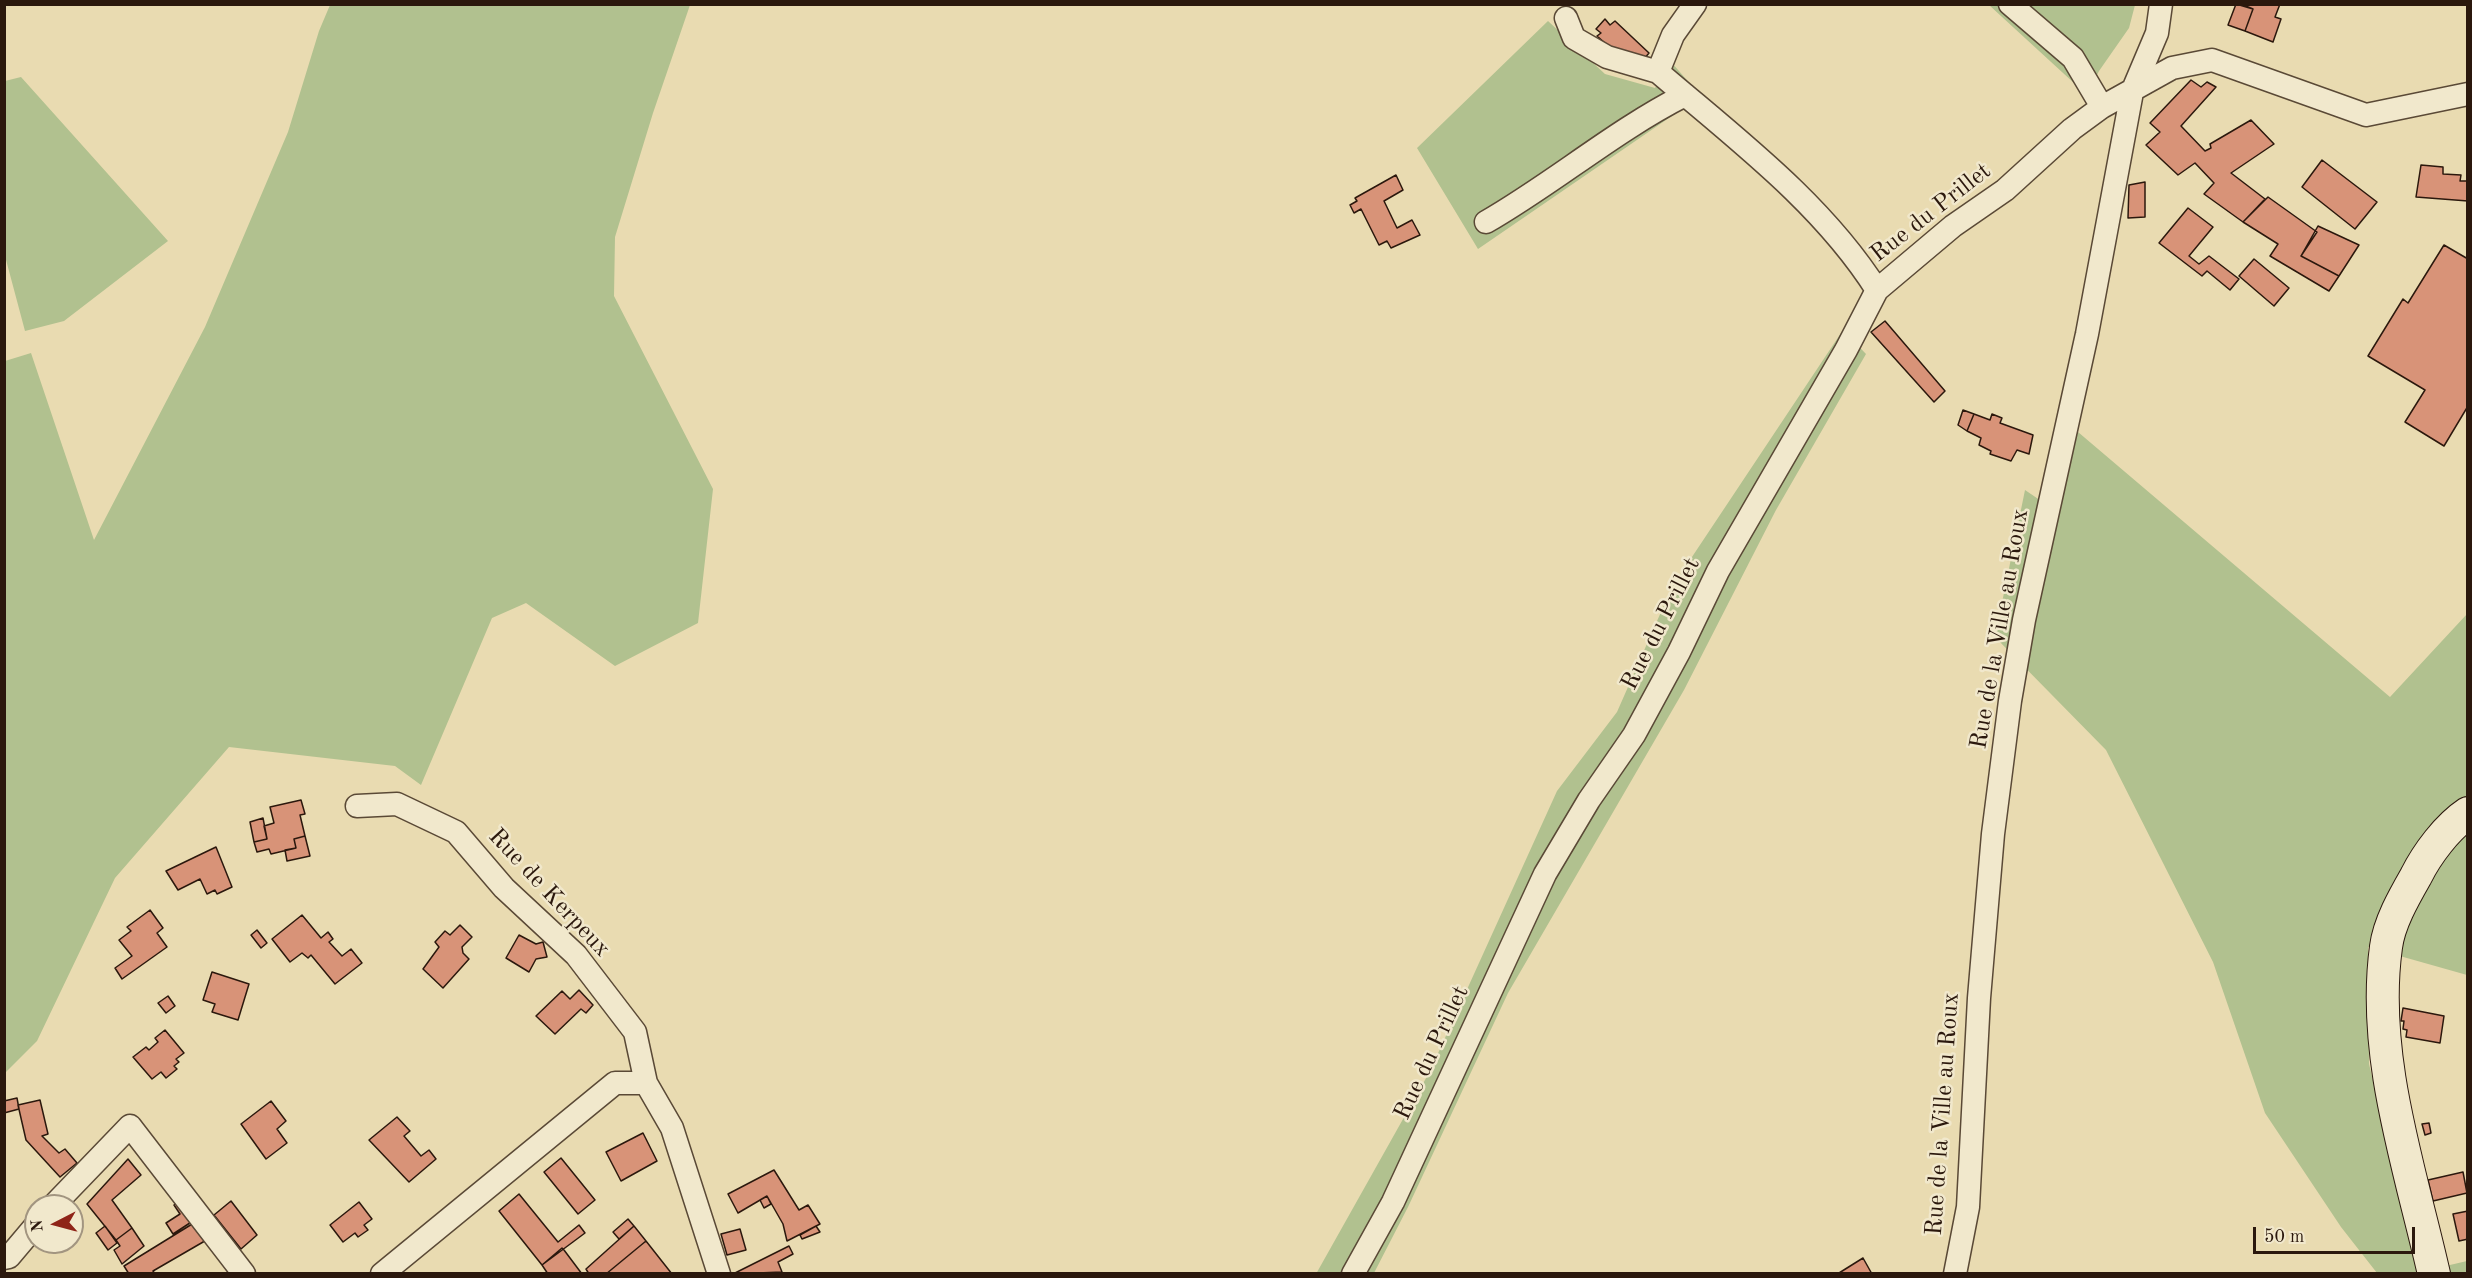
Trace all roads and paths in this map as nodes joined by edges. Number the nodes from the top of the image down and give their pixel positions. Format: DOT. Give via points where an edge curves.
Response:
graph roads {
  1 [pos="1695,4"];
  2 [pos="2010,4"];
  3 [pos="2161,4"];
  4 [pos="1566,18"];
  5 [pos="1658,72"];
  6 [pos="2132,92"];
  7 [pos="2468,94"];
  8 [pos="1684,95"];
  9 [pos="2102,107"];
  10 [pos="1486,222"];
  11 [pos="1877,290"];
  12 [pos="357,806"];
  13 [pos="2468,813"];
  14 [pos="646,1083"];
  15 [pos="65,1194"];
  16 [pos="24,1239"];
  17 [pos="4,1258"];
  18 [pos="244,1274"];
  19 [pos="382,1274"];
  20 [pos="719,1274"];
  21 [pos="1353,1274"];
  22 [pos="1954,1274"];
  23 [pos="2434,1274"];
  1 -- 5 [label="street" via="1673,35"];
  2 -- 9 [label="street" via="2073,58"];
  3 -- 6 [label="street, Rue de la Ville au Roux" via="2157,33"];
  4 -- 5 [label="street" via="1574,38 1607,57"];
  5 -- 8 [label="street"];
  6 -- 7 [label="street, Rue du Prillet" via="2172,68 2212,60 2366,115"];
  6 -- 9 [label="street, Rue du Prillet"];
  6 -- 22 [label="street, Rue de la Ville au Roux" via="2087,334 2010,700 1980,987 1968,1207"];
  8 -- 10 [label="street" via="1651,112"];
  8 -- 11 [label="street" via="1809,205 1854,254"];
  9 -- 11 [label="street, Rue du Prillet" via="2005,190 1953,226"];
  11 -- 21 [label="street, Rue du Prillet" via="1718,572 1634,735 1545,874 1393,1202"];
  12 -- 14 [label="street, Rue de Kerpeux" via="397,804 456,832 504,888 576,955 635,1032"];
  13 -- 23 [label="main road" via="2424,861 2403,900 2386,945 2383,1020 2391,1088"];
  14 -- 19 [label="street" via="615,1083"];
  14 -- 20 [label="street, Rue de Kerpeux" via="672,1128"];
  15 -- 18 [label="street" via="130,1126"];
  16 -- 17 [label="street"];
}
